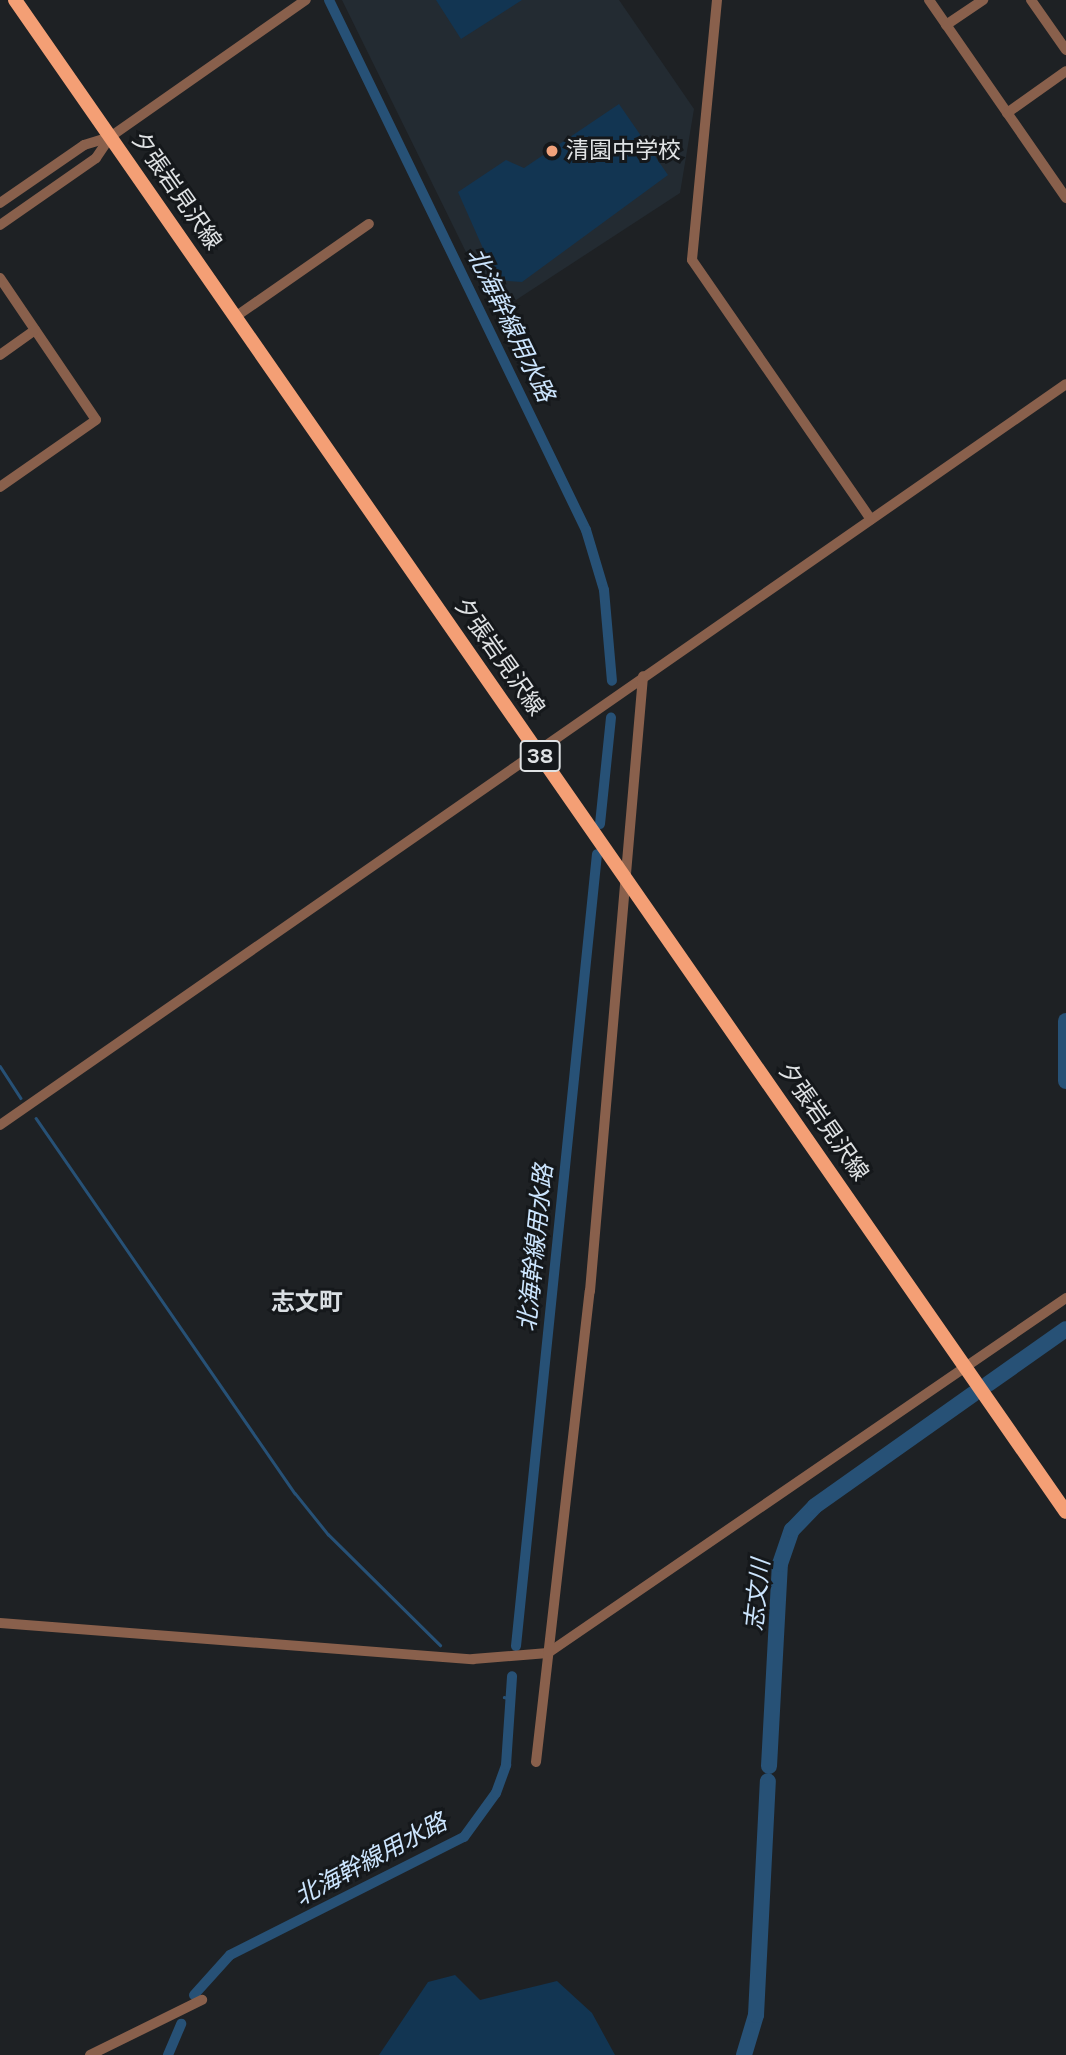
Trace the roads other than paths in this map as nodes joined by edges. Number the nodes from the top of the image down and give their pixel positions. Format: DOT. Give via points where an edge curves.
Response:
graph roads {
  1 [pos="15,0"];
  2 [pos="306,0"];
  3 [pos="717,0"];
  4 [pos="929,0"];
  5 [pos="983,0"];
  6 [pos="1031,0"];
  7 [pos="946,24"];
  8 [pos="1066,50"];
  9 [pos="1066,71"];
  10 [pos="1007,113"];
  11 [pos="110,137"];
  12 [pos="1066,198"];
  13 [pos="0,204"];
  14 [pos="369,224"];
  15 [pos="0,225"];
  16 [pos="0,278"];
  17 [pos="235,317"];
  18 [pos="35,330"];
  19 [pos="0,355"];
  20 [pos="1066,384"];
  21 [pos="0,487"];
  22 [pos="871,519"];
  23 [pos="643,676"];
  24 [pos="536,750"];
  25 [pos="627,880"];
  26 [pos="0,1125"];
  27 [pos="1066,1298"];
  28 [pos="966,1368"];
  29 [pos="1066,1511"];
  30 [pos="0,1623"];
  31 [pos="548,1653"];
  32 [pos="536,1762"];
  33 [pos="202,2000"];
  34 [pos="90,2055"];
  1 -- 11 [label="main road, 夕張岩見沢線 / 38"];
  2 -- 11 [label="street"];
  3 -- 22 [label="street" via="692,260"];
  4 -- 7 [label="street"];
  5 -- 7 [label="street"];
  6 -- 8 [label="street"];
  7 -- 10 [label="street"];
  9 -- 10 [label="street"];
  10 -- 12 [label="street"];
  11 -- 13 [label="street" via="84,145"];
  11 -- 15 [label="street" via="96,158"];
  11 -- 17 [label="main road, 夕張岩見沢線 / 38"];
  14 -- 17 [label="street"];
  16 -- 18 [label="street"];
  17 -- 24 [label="main road, 夕張岩見沢線 / 38"];
  18 -- 19 [label="street"];
  18 -- 21 [label="street" via="96,419"];
  20 -- 22 [label="street"];
  22 -- 23 [label="street"];
  23 -- 24 [label="street"];
  23 -- 25 [label="street"];
  24 -- 25 [label="main road, 夕張岩見沢線 / 38"];
  24 -- 26 [label="street"];
  25 -- 28 [label="main road, 夕張岩見沢線 / 38"];
  25 -- 31 [label="street"];
  27 -- 28 [label="street"];
  28 -- 29 [label="main road, 夕張岩見沢線 / 38"];
  28 -- 31 [label="street"];
  30 -- 31 [label="street" via="473,1659"];
  31 -- 32 [label="street"];
  33 -- 34 [label="street"];
}
